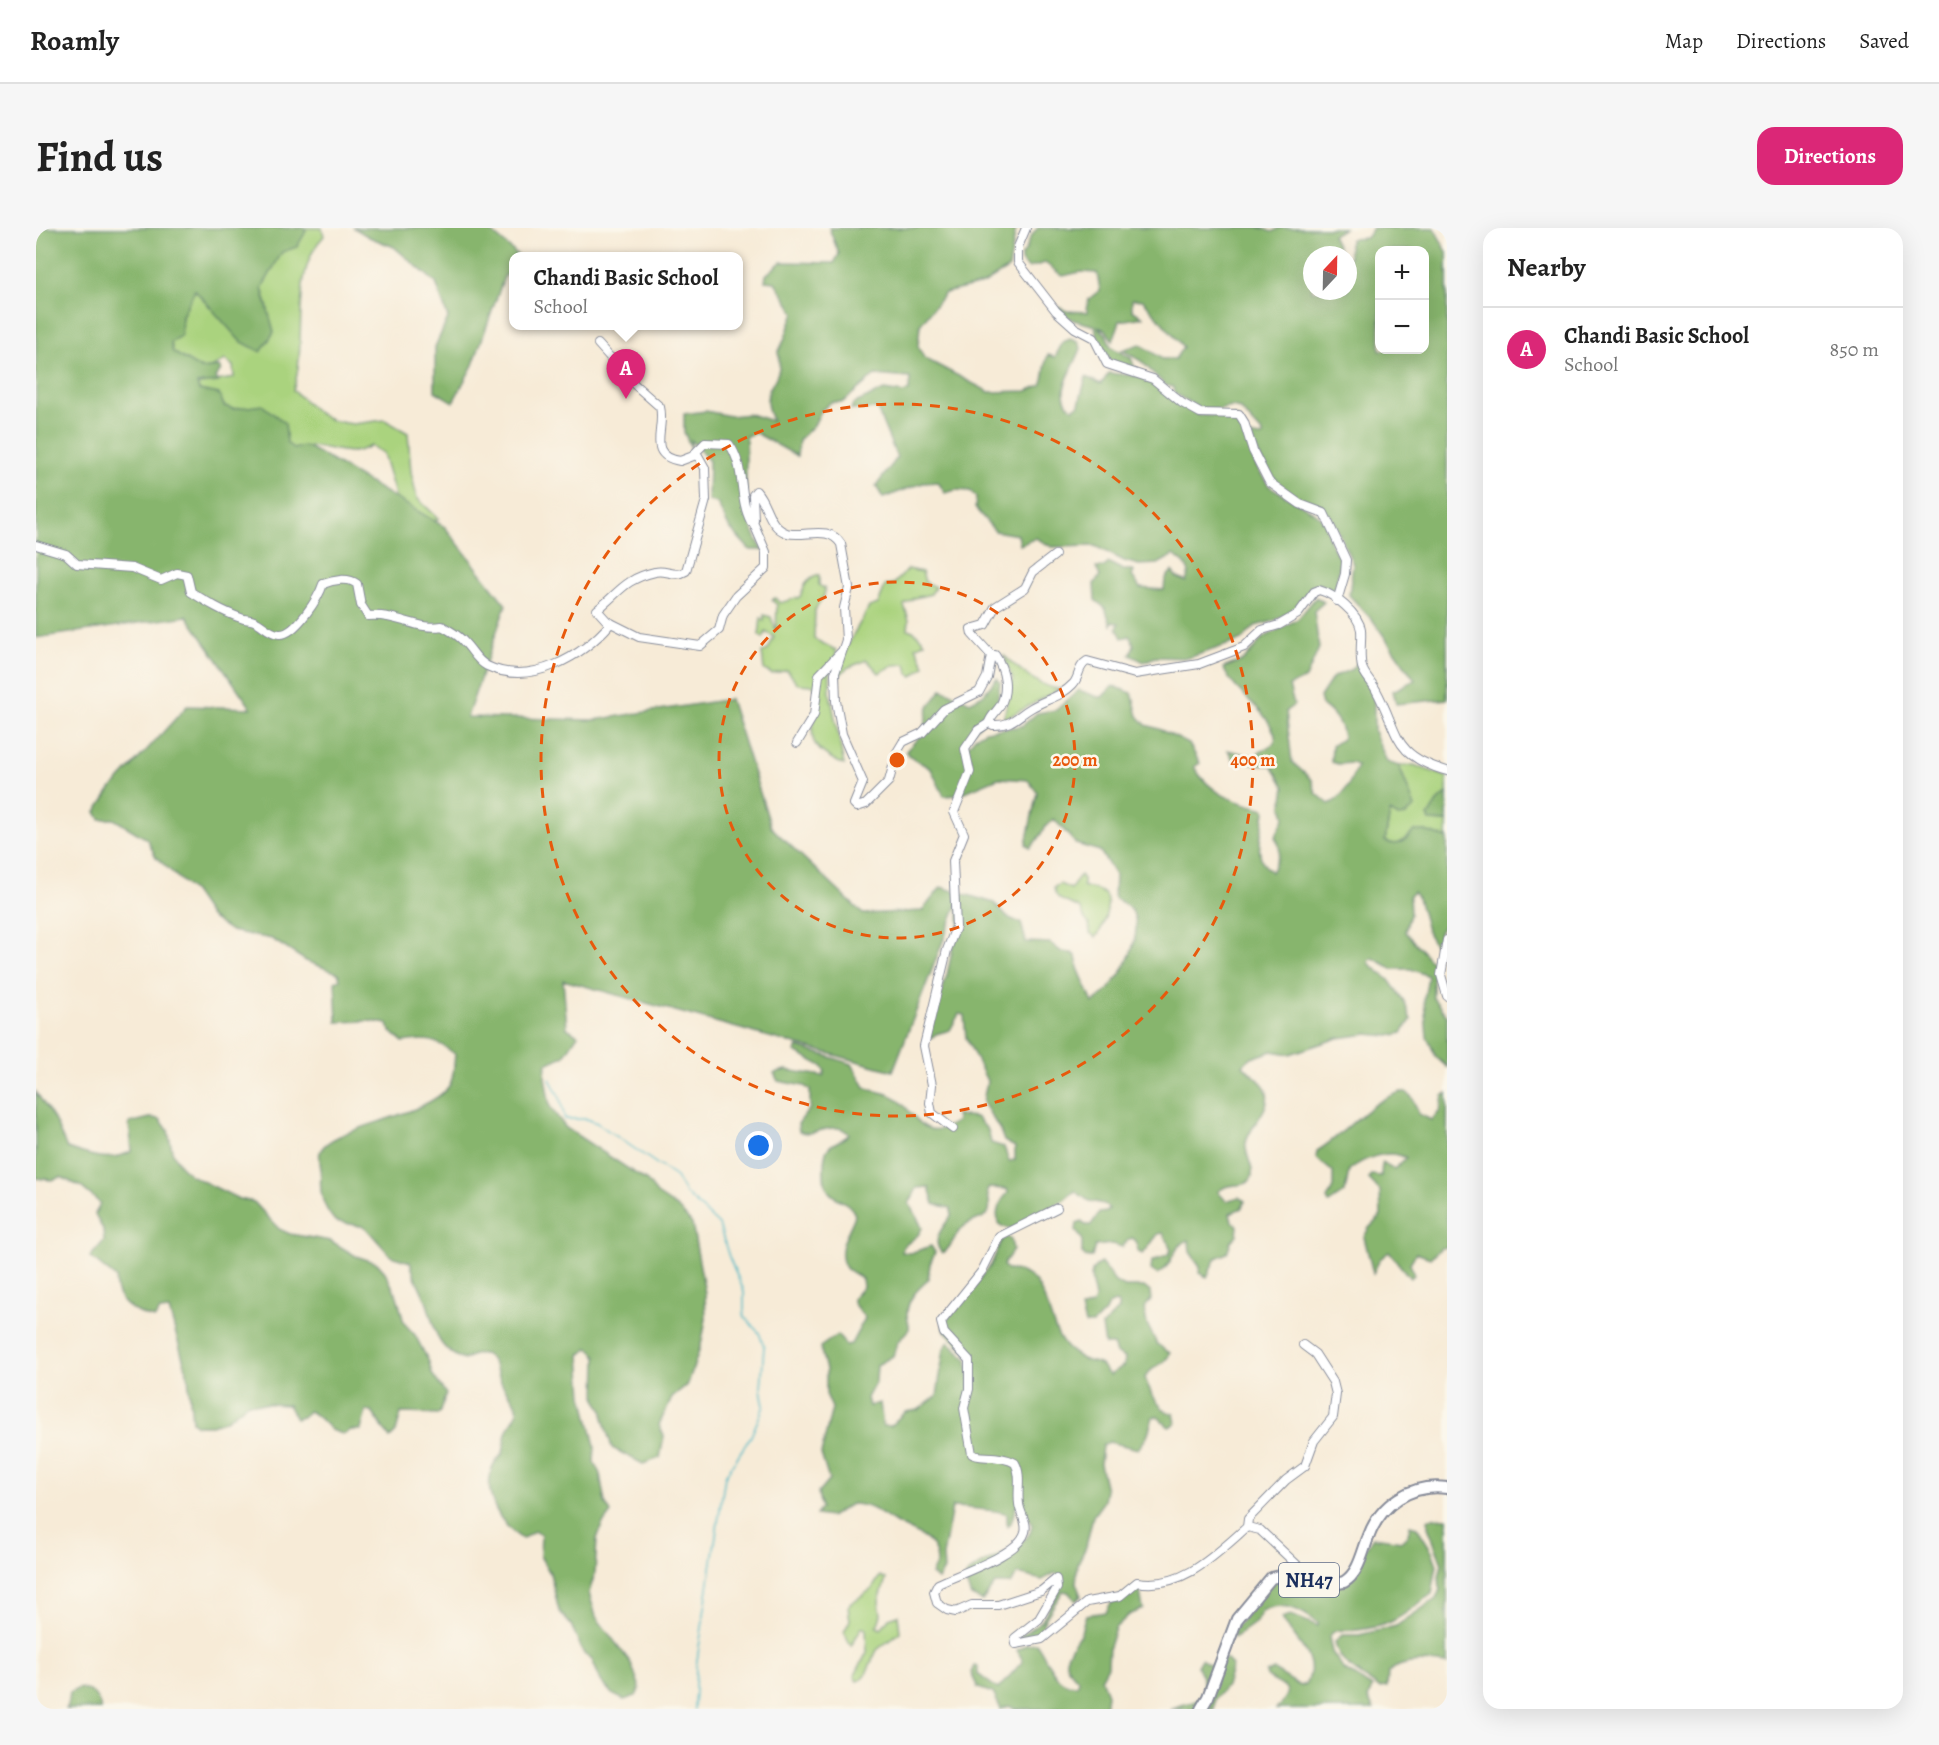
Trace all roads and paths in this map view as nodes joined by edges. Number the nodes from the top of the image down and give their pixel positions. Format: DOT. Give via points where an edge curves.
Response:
graph roads {
  1 [pos="1026,228"];
  2 [pos="598,344"];
  3 [pos="696,455"];
  4 [pos="753,522"];
  5 [pos="36,544"];
  6 [pos="1055,555"];
  7 [pos="1337,601"];
  8 [pos="611,623"];
  9 [pos="842,651"];
  10 [pos="991,655"];
  11 [pos="989,723"];
  12 [pos="797,743"];
  13 [pos="1447,771"];
  14 [pos="1447,940"];
  15 [pos="1447,996"];
  16 [pos="953,1130"];
  17 [pos="1057,1208"];
  18 [pos="1303,1345"];
  19 [pos="1447,1488"];
  20 [pos="1247,1527"];
  21 [pos="1315,1582"];
  22 [pos="1201,1709"];
  1 -- 7 [label="street" via="1018,247 1018,262 1056,311 1094,338 1107,364 1152,380 1200,413 1239,414 1252,451 1269,482 1300,504 1324,513 1346,560"];
  2 -- 3 [label="street" via="660,407 658,441 664,453 680,461"];
  3 -- 4 [label="street" via="698,447 705,443 731,446 738,462 741,494"];
  3 -- 8 [label="street" via="705,468 706,500 687,569 681,574 655,572 621,586 597,610"];
  4 -- 8 [label="street" via="766,552 766,568 736,596 723,615 719,630 703,645 644,639"];
  4 -- 9 [label="street" via="756,491 771,521 786,532 821,532 840,541 849,588"];
  5 -- 8 [label="street" via="66,554 77,564 132,568 161,580 177,573 187,575 191,592 211,605 282,634 291,632 323,584 332,580 353,581 368,615 397,617 430,629 442,626 488,666 519,673 565,663"];
  6 -- 10 [label="street" via="1033,572 1025,588 995,607 985,625 971,629"];
  7 -- 11 [label="street" via="1324,591 1316,591 1298,614 1262,630 1244,647 1199,664 1134,674 1087,660 1075,682 1059,696 1031,708 1011,723"];
  7 -- 13 [label="street" via="1361,627 1362,667 1403,749 1426,765"];
  9 -- 10 [label="street" via="835,673 836,701 842,734 863,782 854,804 859,808 889,781 903,742 922,733 944,709 979,692"];
  9 -- 12 [label="street" via="819,675 814,715"];
  10 -- 11 [label="street" via="999,662 1005,685 1001,703"];
  11 -- 16 [label="street" via="978,730 965,749 970,772 954,812 964,834 953,861 956,927 924,1046 932,1085 932,1113"];
  14 -- 15 [label="street" via="1441,975"];
  17 -- 20 [label="street" via="999,1237 982,1271 942,1322 944,1333 969,1360 969,1389 964,1408 972,1454 977,1458 998,1456 1016,1463 1019,1506 1026,1526 1023,1537 1007,1551 938,1584 934,1592 937,1603 953,1612 972,1605 995,1606 1041,1591 1056,1579 1057,1588 1039,1619 1015,1638 1016,1644 1021,1644 1048,1635 1087,1602 1120,1596 1137,1582 1162,1584 1194,1570"];
  18 -- 20 [label="street" via="1315,1354 1333,1382 1333,1417 1314,1441 1305,1466 1265,1501 1248,1519"];
  19 -- 21 [label="highway, NH47" via="1418,1489 1394,1500 1374,1524 1351,1576 1339,1583"];
  20 -- 21 [label="street" via="1260,1530"];
  21 -- 22 [label="highway, NH47" via="1283,1575 1271,1578 1260,1589 1237,1619"];
}
